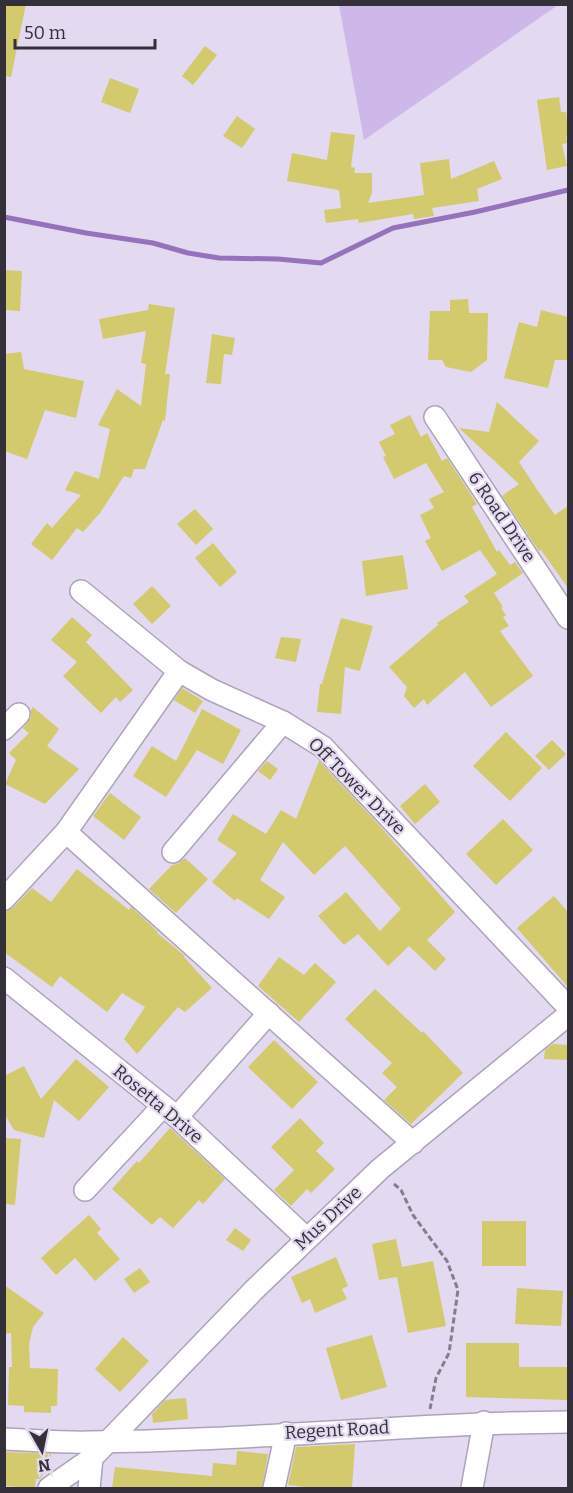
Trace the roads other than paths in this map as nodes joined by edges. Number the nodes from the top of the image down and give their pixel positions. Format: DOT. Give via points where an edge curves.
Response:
graph roads {
  1 [pos="435,417"];
  2 [pos="81,591"];
  3 [pos="568,618"];
  4 [pos="179,671"];
  5 [pos="283,722"];
  6 [pos="66,832"];
  7 [pos="173,852"];
  8 [pos="4,898"];
  9 [pos="4,978"];
  10 [pos="568,1007"];
  11 [pos="269,1013"];
  12 [pos="568,1015"];
  13 [pos="170,1112"];
  14 [pos="413,1143"];
  15 [pos="85,1190"];
  16 [pos="306,1238"];
  17 [pos="484,1422"];
  18 [pos="568,1422"];
  19 [pos="286,1433"];
  20 [pos="4,1439"];
  21 [pos="106,1442"];
  22 [pos="92,1458"];
  23 [pos="49,1488"];
  24 [pos="89,1488"];
  25 [pos="274,1488"];
  26 [pos="472,1488"];
  1 -- 3 [label="street, 6 Road Drive"];
  2 -- 4 [label="street, Off Tower Drive"];
  4 -- 5 [label="street, Off Tower Drive"];
  4 -- 6 [label="street"];
  5 -- 7 [label="street"];
  5 -- 10 [label="street, Off Tower Drive" via="323,747"];
  6 -- 8 [label="street"];
  6 -- 11 [label="street"];
  9 -- 13 [label="street, Rosetta Drive"];
  11 -- 13 [label="street"];
  11 -- 14 [label="street"];
  12 -- 14 [label="street, Mus Drive"];
  13 -- 15 [label="street"];
  13 -- 16 [label="street, Rosetta Drive"];
  14 -- 16 [label="street, Mus Drive"];
  16 -- 21 [label="street, Mus Drive"];
  17 -- 18 [label="street, Regent Road"];
  17 -- 19 [label="street, Regent Road"];
  17 -- 26 [label="street"];
  19 -- 21 [label="street, Regent Road"];
  19 -- 25 [label="street"];
  20 -- 21 [label="street, Regent Road"];
  21 -- 22 [label="street, Mus Drive"];
  22 -- 23 [label="street, Mus Drive"];
  22 -- 24 [label="street"];
}
